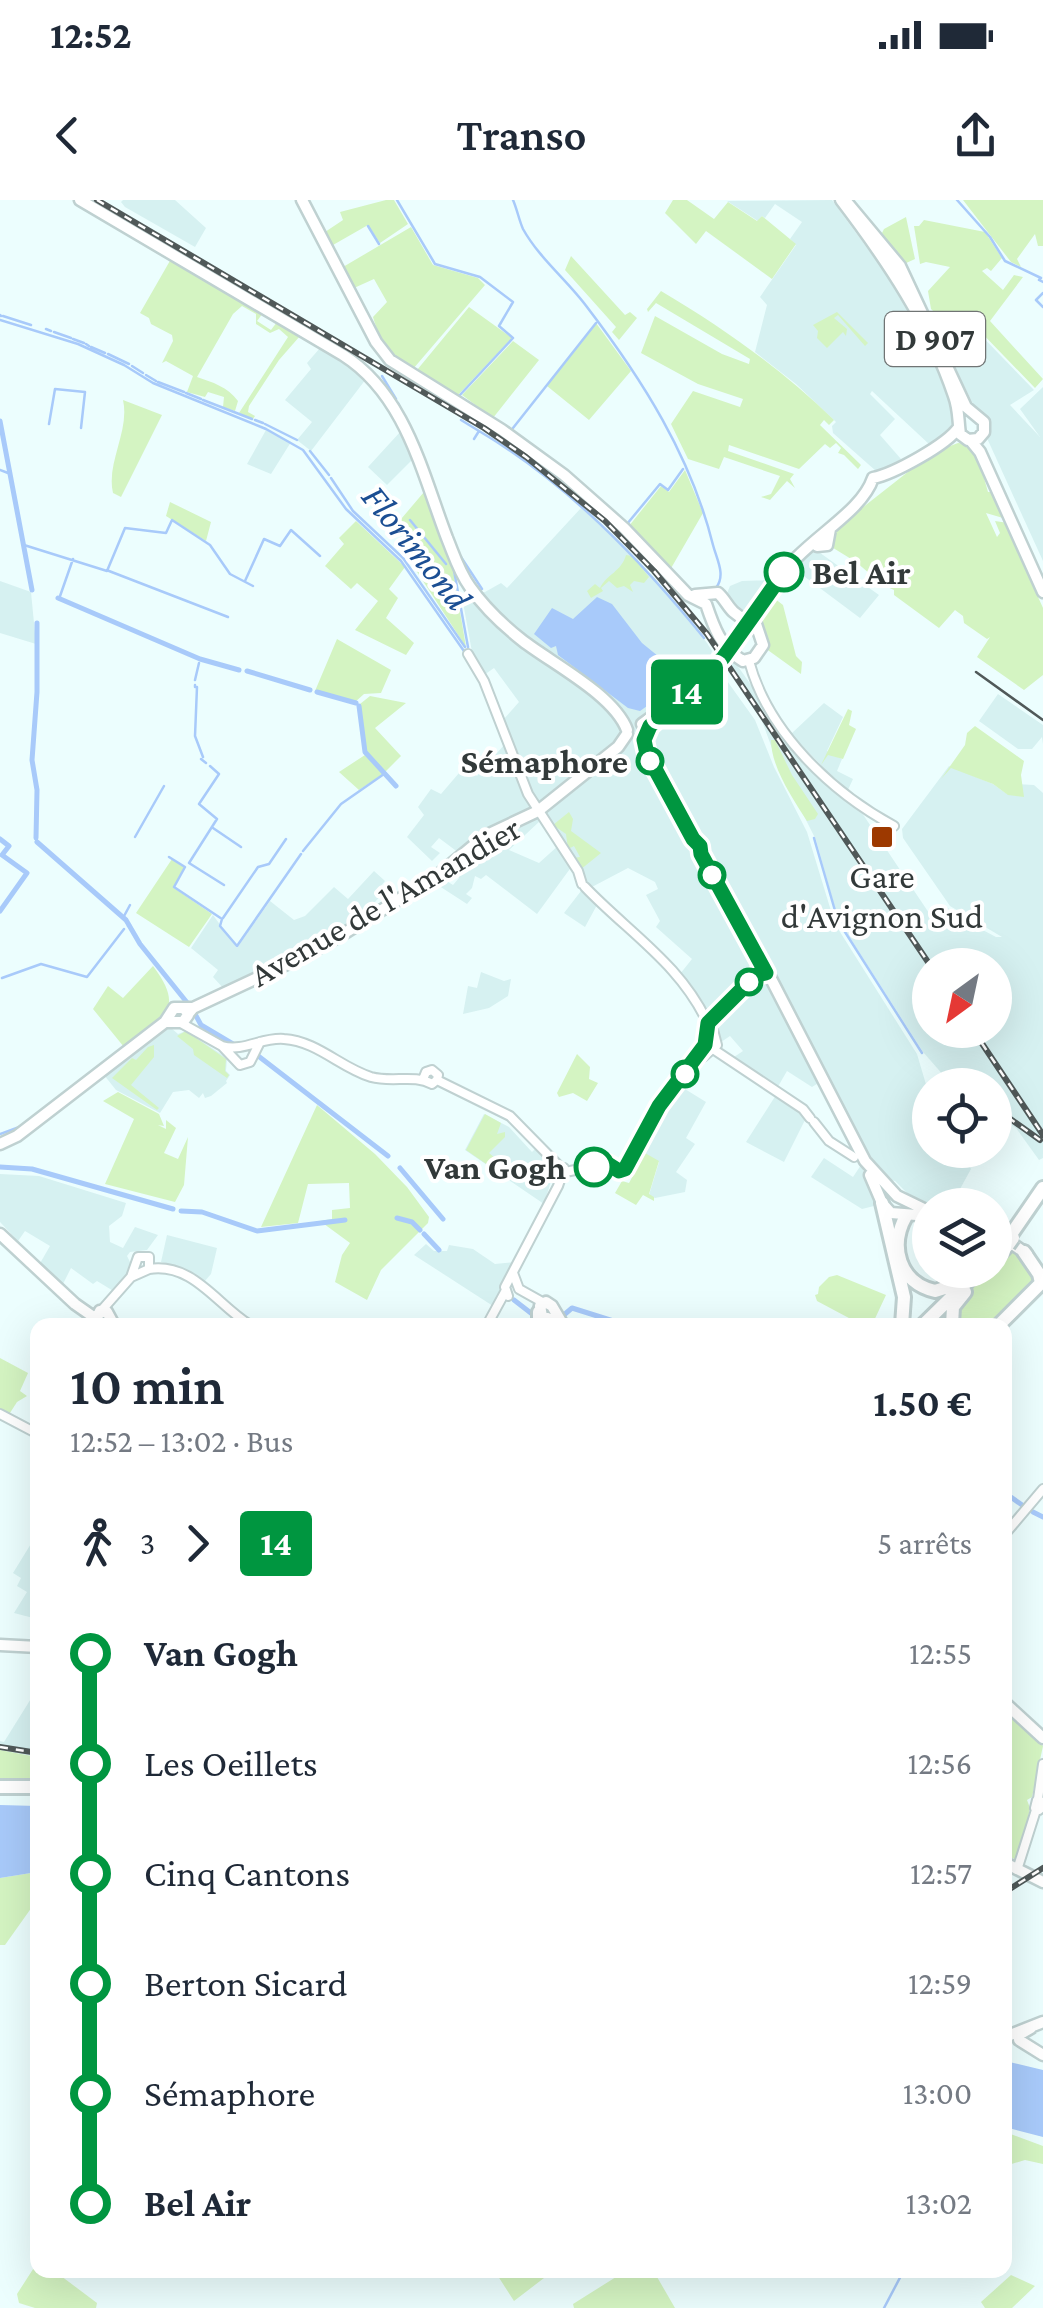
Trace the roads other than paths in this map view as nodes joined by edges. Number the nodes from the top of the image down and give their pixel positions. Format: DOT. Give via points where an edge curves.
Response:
graph roads {
  1 [pos="80,200"];
  2 [pos="302,200"];
  3 [pos="843,200"];
  4 [pos="974,415"];
  5 [pos="959,424"];
  6 [pos="983,434"];
  7 [pos="968,440"];
  8 [pos="941,444"];
  9 [pos="1043,578"];
  10 [pos="1043,592"];
  11 [pos="713,605"];
  12 [pos="757,612"];
  13 [pos="760,634"];
  14 [pos="738,640"];
  15 [pos="468,654"];
  16 [pos="749,660"];
  17 [pos="636,734"];
  18 [pos="540,809"];
  19 [pos="894,826"];
  20 [pos="761,972"];
  21 [pos="181,1015"];
  22 [pos="710,1040"];
  23 [pos="1,1139"];
  24 [pos="856,1154"];
  25 [pos="552,1157"];
  26 [pos="580,1169"];
  27 [pos="564,1171"];
  28 [pos="557,1183"];
  29 [pos="1043,1191"];
  30 [pos="882,1203"];
  31 [pos="904,1211"];
  32 [pos="912,1212"];
  33 [pos="1012,1232"];
  34 [pos="0,1234"];
  35 [pos="1012,1247"];
  36 [pos="1024,1252"];
  37 [pos="912,1280"];
  38 [pos="1042,1283"];
  39 [pos="931,1288"];
  40 [pos="956,1288"];
  41 [pos="965,1288"];
  42 [pos="966,1288"];
  43 [pos="511,1291"];
  44 [pos="543,1315"];
  45 [pos="105,1318"];
  46 [pos="242,1318"];
  47 [pos="492,1318"];
  48 [pos="903,1318"];
  49 [pos="933,1318"];
  50 [pos="953,1318"];
  51 [pos="1007,1318"];
  52 [pos="0,1414"];
  53 [pos="30,1430"];
  54 [pos="1043,1489"];
  55 [pos="1012,1526"];
  56 [pos="0,1645"];
  57 [pos="30,1647"];
  58 [pos="1012,1709"];
  59 [pos="1043,1738"];
  60 [pos="1043,1764"];
  61 [pos="30,1790"];
  62 [pos="0,1791"];
  63 [pos="30,1791"];
  64 [pos="1040,1804"];
  65 [pos="1012,1867"];
  66 [pos="1018,1870"];
  67 [pos="1043,1882"];
  68 [pos="1043,2022"];
  69 [pos="1031,2028"];
  70 [pos="1012,2037"];
  71 [pos="1012,2042"];
  72 [pos="1030,2048"];
  73 [pos="1043,2055"];
  1 -- 17 [label="main road" via="366,373 398,413 475,594"];
  2 -- 11 [label="main road" via="385,355 556,469 681,588"];
  3 -- 4 [label="main road, D 907" via="900,266"];
  3 -- 5 [label="main road, D 907" via="916,309 952,390"];
  4 -- 5 [label="main road"];
  4 -- 6 [label="main road" via="984,422"];
  5 -- 7 [label="main road"];
  5 -- 8 [label="main road, Avenue de l'Amandier"];
  6 -- 7 [label="main road"];
  6 -- 9 [label="main road"];
  7 -- 8 [label="main road, Avenue de l'Amandier"];
  7 -- 10 [label="main road" via="980,452"];
  8 -- 12 [label="main road, Avenue de l'Amandier" via="878,483 800,552"];
  11 -- 12 [label="main road" via="745,618"];
  11 -- 14 [label="main road" via="739,620"];
  11 -- 16 [label="main road" via="715,630 736,658"];
  12 -- 13 [label="main road"];
  12 -- 14 [label="main road, Avenue de l'Amandier"];
  13 -- 14 [label="main road"];
  13 -- 16 [label="main road" via="763,645"];
  14 -- 17 [label="main road, Avenue de l'Amandier, bridge"];
  15 -- 18 [label="street"];
  16 -- 19 [label="street" via="758,690 799,749 847,798"];
  17 -- 18 [label="main road, Avenue de l'Amandier"];
  17 -- 20 [label="main road"];
  18 -- 21 [label="main road, Avenue de l'Amandier" via="488,835 438,875 334,939"];
  18 -- 22 [label="street" via="583,886 678,974"];
  20 -- 22 [label="street" via="724,1010"];
  20 -- 24 [label="main road"];
  21 -- 23 [label="main road, Avenue de l'Amandier" via="22,1131"];
  21 -- 25 [label="street" via="210,1039 242,1051 260,1042 298,1041 373,1078 424,1078 432,1070 437,1080 516,1121"];
  22 -- 24 [label="street" via="802,1109 826,1138"];
  22 -- 26 [label="street" via="620,1164"];
  24 -- 30 [label="main road"];
  24 -- 31 [label="main road"];
  25 -- 26 [label="street"];
  25 -- 27 [label="street"];
  25 -- 28 [label="street"];
  26 -- 27 [label="street"];
  26 -- 28 [label="street"];
  27 -- 28 [label="street"];
  28 -- 43 [label="street" via="514,1271"];
  29 -- 33 [label="highway"];
  30 -- 31 [label="main road" via="891,1213"];
  30 -- 31 [label="main road" via="888,1197"];
  30 -- 48 [label="highway"];
  31 -- 32 [label="main road"];
  31 -- 37 [label="highway" via="898,1255"];
  34 -- 45 [label="main road" via="70,1298"];
  35 -- 36 [label="main road"];
  36 -- 38 [label="highway"];
  38 -- 51 [label="highway"];
  39 -- 40 [label="highway"];
  41 -- 49 [label="highway"];
  42 -- 50 [label="highway"];
  43 -- 44 [label="street"];
  43 -- 47 [label="street"];
  45 -- 46 [label="street" via="112,1299 144,1266 198,1280"];
  52 -- 53 [label="street"];
  54 -- 55 [label="street"];
  56 -- 57 [label="main road"];
  58 -- 59 [label="main road"];
  60 -- 64 [label="street"];
  61 -- 62 [label="highway"];
  62 -- 63 [label="highway"];
  64 -- 66 [label="street"];
  65 -- 66 [label="main road"];
  66 -- 67 [label="main road"];
  68 -- 69 [label="main road"];
  69 -- 70 [label="main road"];
  69 -- 72 [label="main road" via="1018,2037"];
  71 -- 72 [label="main road"];
  72 -- 73 [label="main road"];
}
